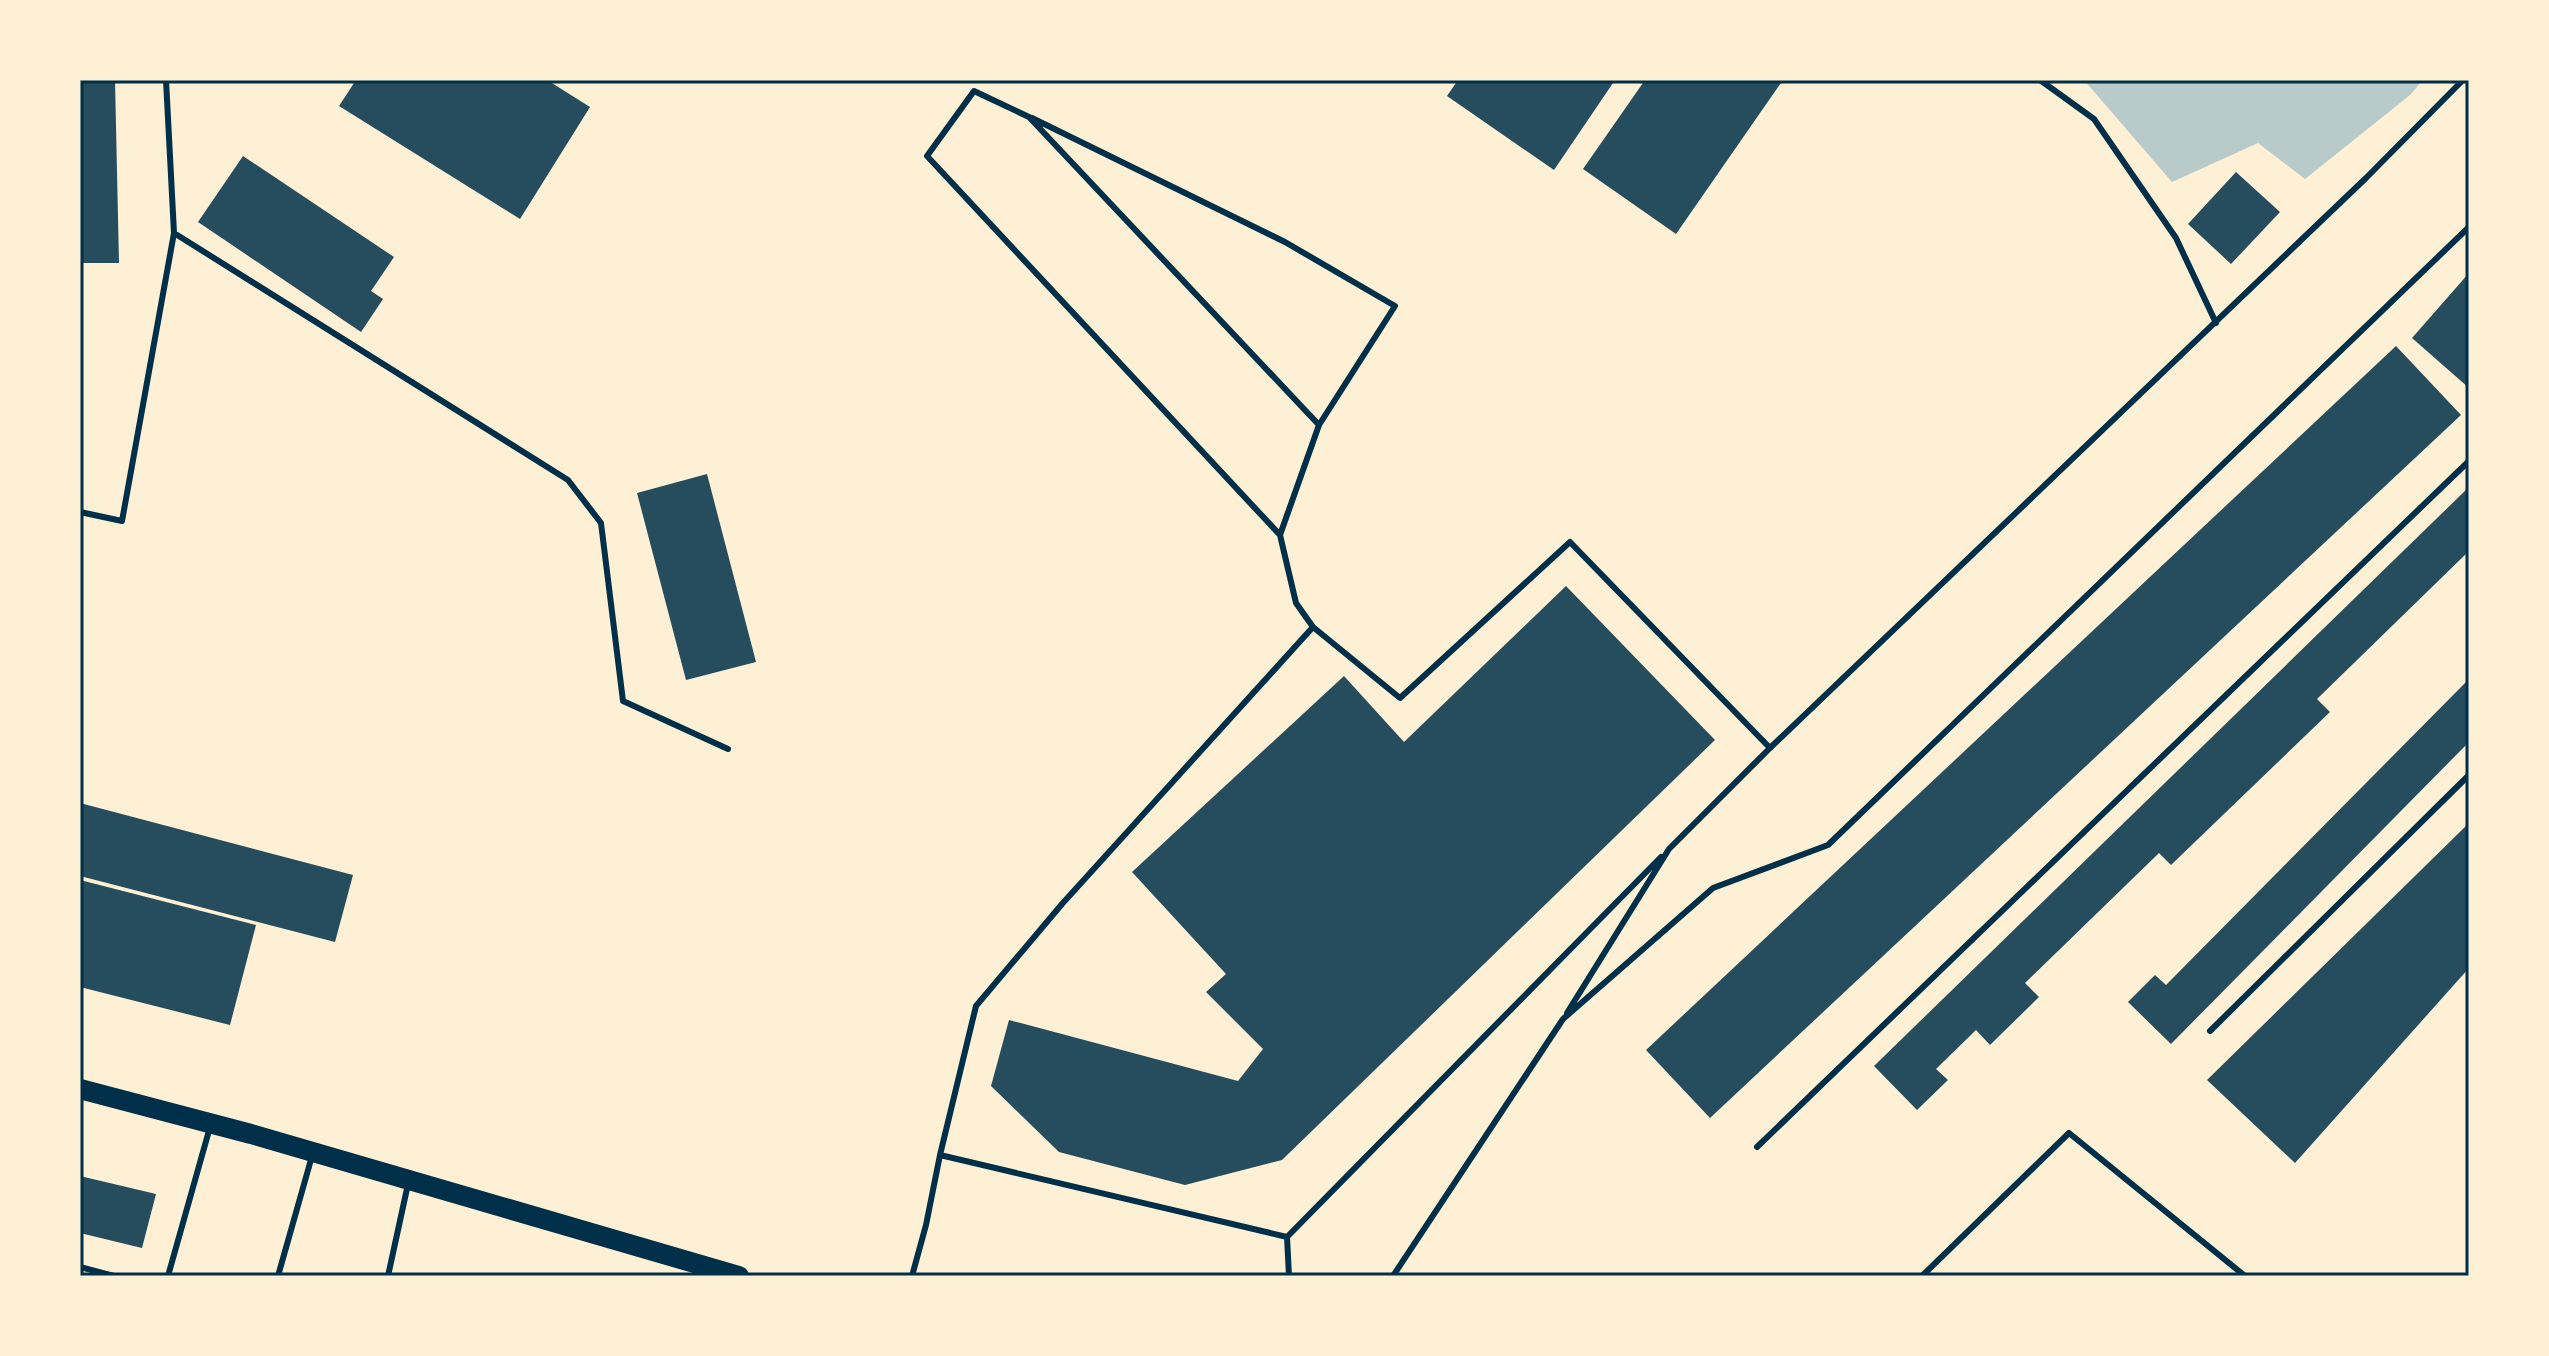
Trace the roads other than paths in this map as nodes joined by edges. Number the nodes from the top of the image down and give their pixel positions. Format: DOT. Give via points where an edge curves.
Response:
graph roads {
  1 [pos="166,80"];
  2 [pos="2040,80"];
  3 [pos="2463,80"];
  4 [pos="1029,117"];
  5 [pos="2469,227"];
  6 [pos="174,233"];
  7 [pos="2216,323"];
  8 [pos="1319,425"];
  9 [pos="2469,461"];
  10 [pos="80,512"];
  11 [pos="1280,535"];
  12 [pos="1313,627"];
  13 [pos="1770,748"];
  14 [pos="728,749"];
  15 [pos="2469,775"];
  16 [pos="1669,849"];
  17 [pos="1563,1019"];
  18 [pos="2210,1031"];
  19 [pos="80,1089"];
  20 [pos="211,1124"];
  21 [pos="1757,1147"];
  22 [pos="313,1153"];
  23 [pos="940,1155"];
  24 [pos="409,1180"];
  25 [pos="1287,1237"];
  26 [pos="80,1267"];
  27 [pos="114,1276"];
  28 [pos="168,1276"];
  29 [pos="278,1276"];
  30 [pos="388,1276"];
  31 [pos="739,1276"];
  32 [pos="912,1276"];
  33 [pos="1289,1276"];
  34 [pos="1393,1276"];
  35 [pos="1922,1276"];
  36 [pos="2245,1276"];
  1 -- 6 [label="lane"];
  2 -- 7 [label="lane" via="2094,119 2176,238"];
  3 -- 7 [label="lane"];
  4 -- 8 [label="lane"];
  4 -- 8 [label="lane" via="1285,242 1395,306"];
  4 -- 11 [label="lane" via="974,91 927,156"];
  5 -- 17 [label="lane" via="1828,845 1713,888"];
  6 -- 10 [label="lane" via="122,521"];
  6 -- 14 [label="lane" via="568,480 601,523 623,701"];
  7 -- 13 [label="lane"];
  8 -- 11 [label="lane"];
  9 -- 21 [label="lane"];
  11 -- 12 [label="lane" via="1296,603"];
  12 -- 13 [label="lane" via="1400,698 1570,542"];
  12 -- 23 [label="lane" via="976,1006"];
  13 -- 16 [label="lane"];
  15 -- 18 [label="lane"];
  16 -- 17 [label="lane"];
  16 -- 25 [label="lane"];
  17 -- 34 [label="lane"];
  19 -- 20 [label="main road"];
  20 -- 22 [label="main road"];
  20 -- 28 [label="lane"];
  22 -- 24 [label="main road"];
  22 -- 29 [label="lane"];
  23 -- 25 [label="lane"];
  23 -- 32 [label="lane"];
  24 -- 30 [label="lane"];
  24 -- 31 [label="main road"];
  25 -- 33 [label="lane"];
  26 -- 27 [label="lane"];
  35 -- 36 [label="lane" via="2069,1133"];
}
